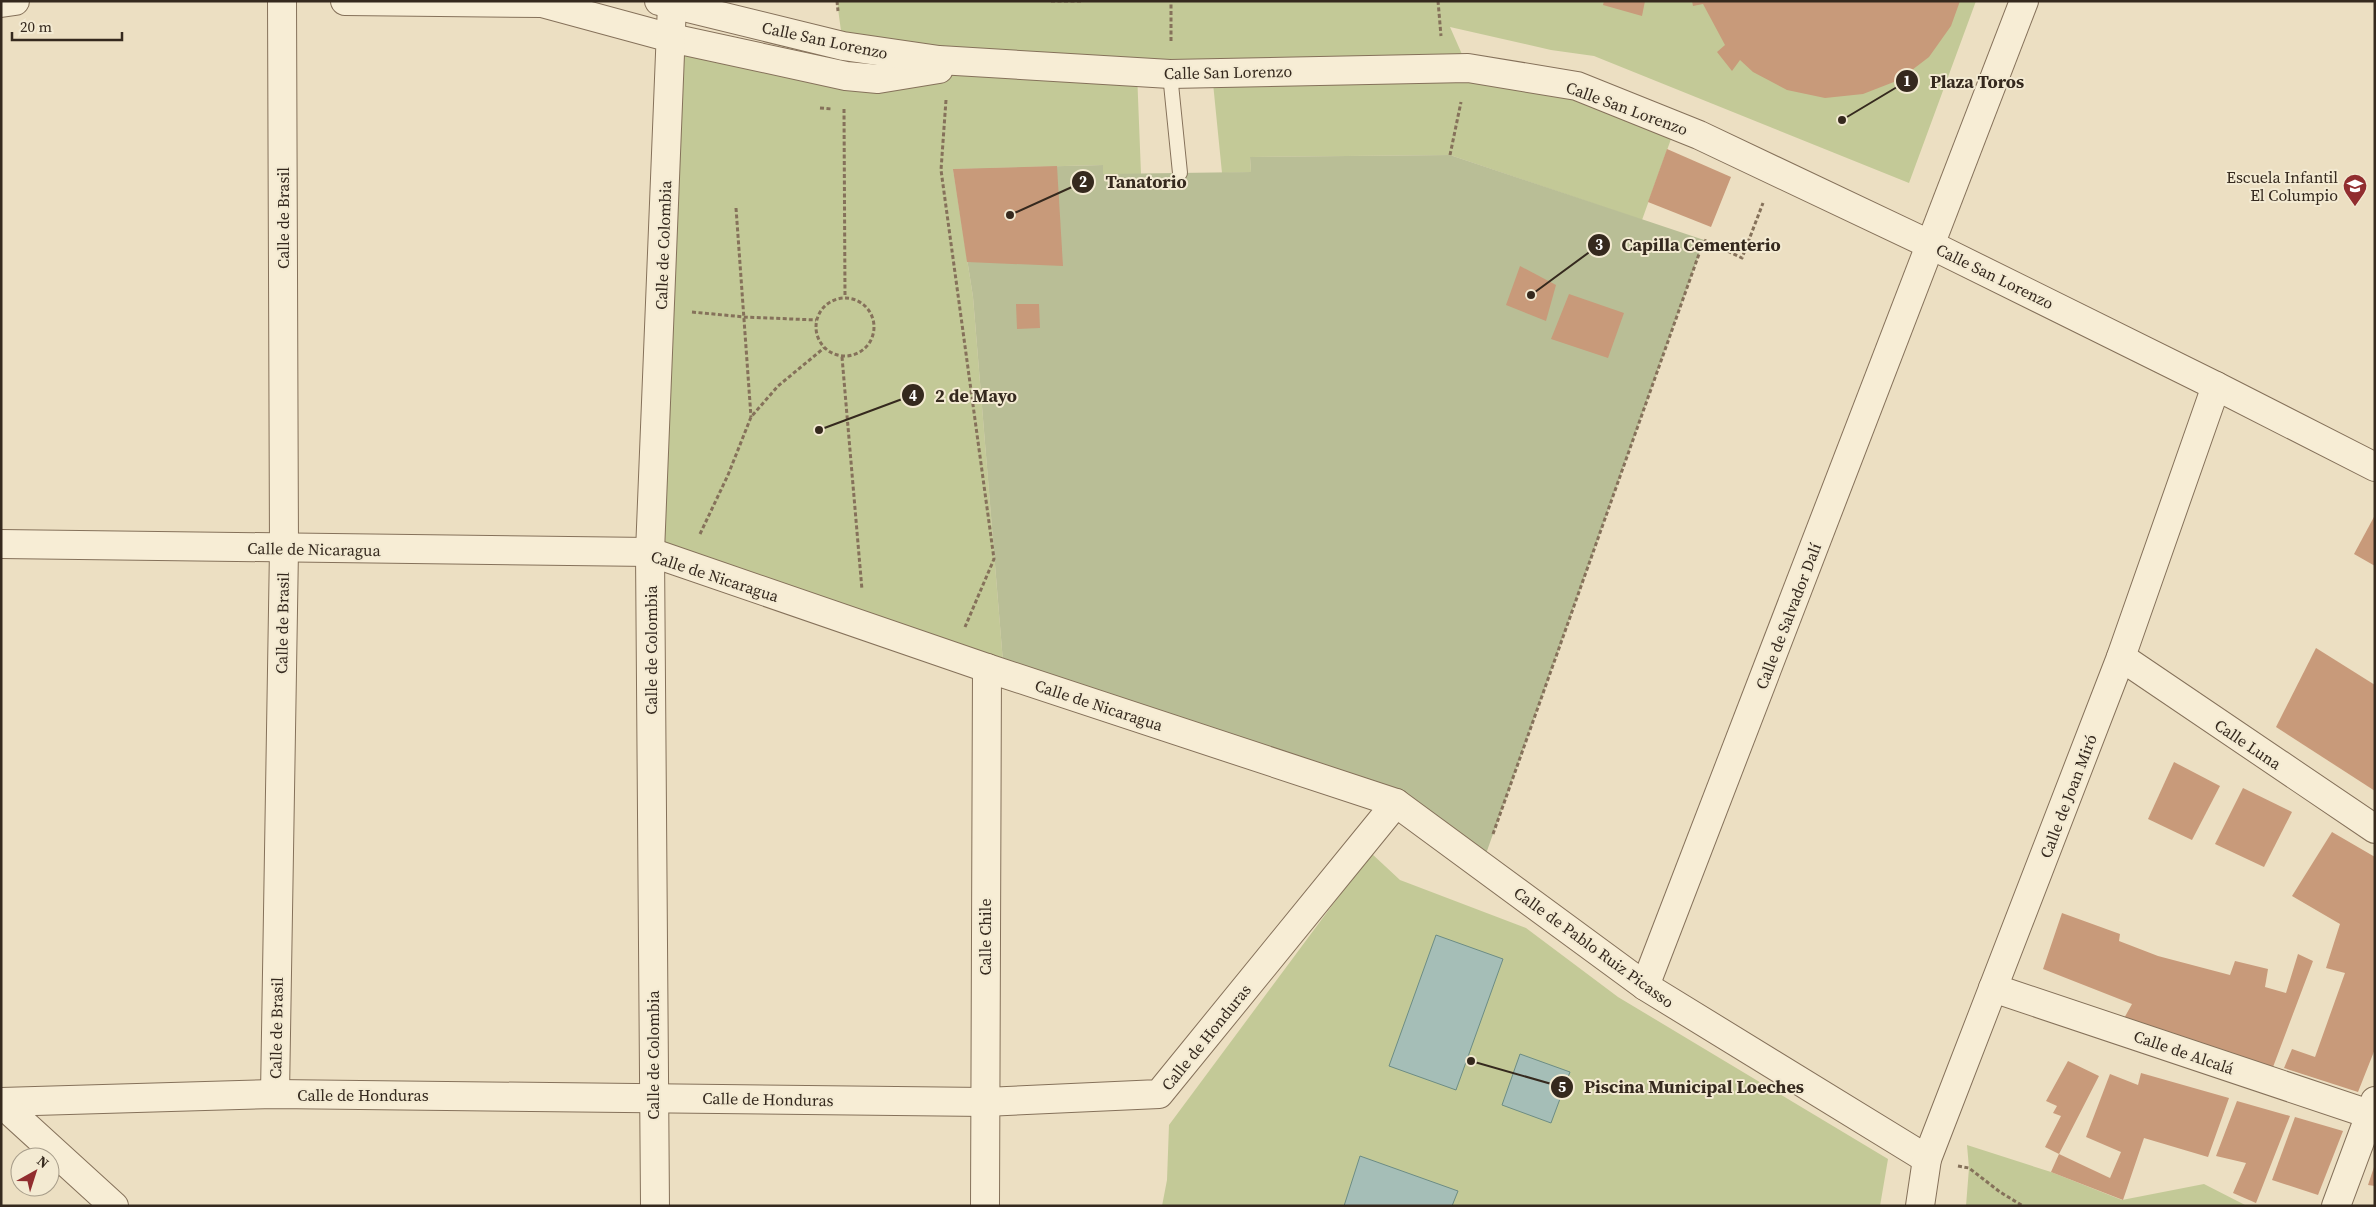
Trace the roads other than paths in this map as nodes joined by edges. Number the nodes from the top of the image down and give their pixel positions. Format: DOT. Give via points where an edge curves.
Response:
graph roads {
  1 [pos="14,1"];
  2 [pos="282,1"];
  3 [pos="345,1"];
  4 [pos="2024,1"];
  5 [pos="1,2"];
  6 [pos="666,3"];
  7 [pos="670,38"];
  8 [pos="944,64"];
  9 [pos="1170,74"];
  10 [pos="1180,173"];
  11 [pos="1931,245"];
  12 [pos="2216,386"];
  13 [pos="2375,467"];
  14 [pos="1,544"];
  15 [pos="284,549"];
  16 [pos="650,552"];
  17 [pos="2121,657"];
  18 [pos="987,668"];
  19 [pos="1396,803"];
  20 [pos="2375,829"];
  21 [pos="1645,986"];
  22 [pos="1994,988"];
  23 [pos="275,1094"];
  24 [pos="653,1097"];
  25 [pos="1,1102"];
  26 [pos="985,1102"];
  27 [pos="2373,1111"];
  28 [pos="1927,1159"];
  29 [pos="114,1206"];
  30 [pos="654,1206"];
  31 [pos="985,1206"];
  32 [pos="1920,1206"];
  33 [pos="2336,1206"];
  1 -- 5 [label="street"];
  2 -- 15 [label="street, Calle de Brasil"];
  3 -- 7 [label="street" via="542,3"];
  4 -- 11 [label="street, Calle de Salvador Dalí"];
  6 -- 7 [label="street, Calle de Colombia"];
  6 -- 8 [label="street, Calle San Lorenzo" via="843,46"];
  7 -- 8 [label="street" via="846,76 878,79"];
  7 -- 16 [label="street, Calle de Colombia"];
  8 -- 9 [label="street, Calle San Lorenzo" via="981,62"];
  9 -- 10 [label="lane"];
  9 -- 11 [label="street, Calle San Lorenzo" via="1468,68 1576,86 1699,135"];
  11 -- 12 [label="street, Calle San Lorenzo"];
  11 -- 21 [label="street, Calle de Salvador Dalí"];
  12 -- 13 [label="street, Calle San Lorenzo"];
  12 -- 17 [label="street, Calle de Joan Miró"];
  14 -- 15 [label="street, Calle de Nicaragua"];
  15 -- 16 [label="street, Calle de Nicaragua"];
  15 -- 23 [label="street, Calle de Brasil"];
  16 -- 18 [label="street, Calle de Nicaragua"];
  16 -- 24 [label="street, Calle de Colombia"];
  17 -- 20 [label="street, Calle Luna"];
  17 -- 22 [label="street, Calle de Joan Miró"];
  18 -- 19 [label="street, Calle de Nicaragua"];
  18 -- 26 [label="street, Calle Chile"];
  19 -- 21 [label="street, Calle de Pablo Ruiz Picasso"];
  19 -- 26 [label="street, Calle de Honduras" via="1159,1094"];
  21 -- 28 [label="street, Calle de Pablo Ruiz Picasso"];
  22 -- 27 [label="street, Calle de Alcalá"];
  22 -- 28 [label="street, Calle de Joan Miró"];
  23 -- 24 [label="street, Calle de Honduras"];
  23 -- 25 [label="street, Calle de Honduras"];
  24 -- 26 [label="street, Calle de Honduras"];
  24 -- 30 [label="street, Calle de Colombia"];
  25 -- 29 [label="street"];
  26 -- 31 [label="street, Calle Chile"];
  27 -- 33 [label="street"];
  28 -- 32 [label="street, Calle de Joan Miró"];
}
